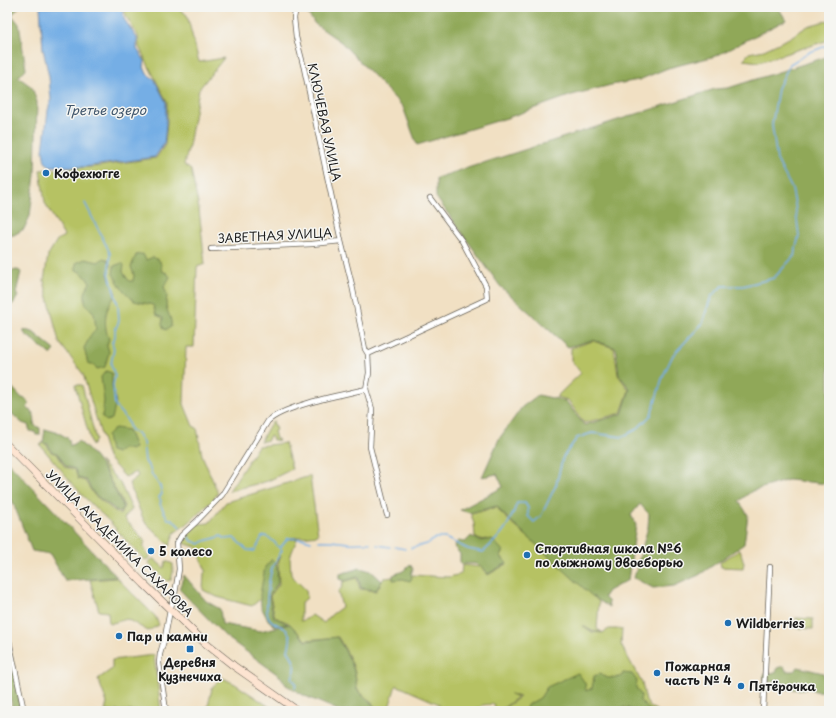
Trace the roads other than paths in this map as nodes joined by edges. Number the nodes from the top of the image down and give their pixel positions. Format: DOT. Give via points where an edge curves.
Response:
graph roads {
  1 [pos="296,7"];
  2 [pos="430,198"];
  3 [pos="340,241"];
  4 [pos="211,248"];
  5 [pos="368,354"];
  6 [pos="366,389"];
  7 [pos="7,444"];
  8 [pos="387,515"];
  9 [pos="770,567"];
  10 [pos="170,610"];
  11 [pos="7,632"];
  12 [pos="24,711"];
  13 [pos="166,711"];
  14 [pos="298,711"];
  15 [pos="764,711"];
  1 -- 3 [label="street, КЛЮЧЕВАЯ УЛИЦА" via="296,37"];
  2 -- 5 [label="street" via="462,241 486,286 487,299"];
  3 -- 4 [label="street, ЗАВЕТНАЯ УЛИЦА"];
  3 -- 5 [label="street, КЛЮЧЕВАЯ УЛИЦА"];
  5 -- 6 [label="street, КЛЮЧЕВАЯ УЛИЦА" via="369,373"];
  6 -- 8 [label="street" via="372,409 370,447"];
  6 -- 10 [label="street" via="290,410 268,422 222,495 177,543 179,569"];
  7 -- 10 [label="main road, УЛИЦА АКАДЕМИКА САХАРОВА"];
  9 -- 15 [label="street"];
  10 -- 13 [label="street" via="159,663"];
  10 -- 14 [label="main road, УЛИЦА АКАДЕМИКА САХАРОВА" via="211,648"];
  11 -- 12 [label="street"];
}
